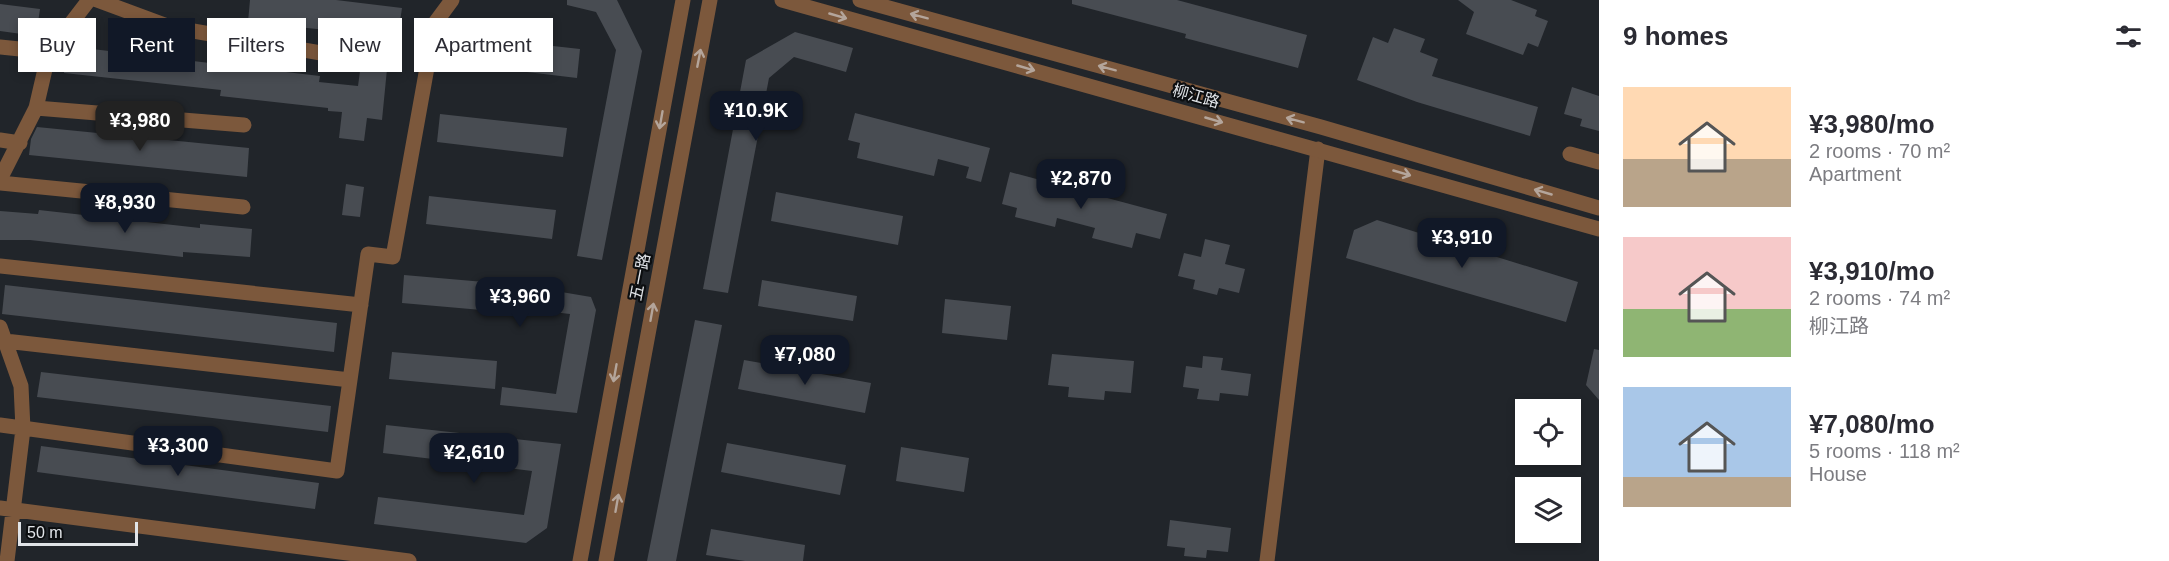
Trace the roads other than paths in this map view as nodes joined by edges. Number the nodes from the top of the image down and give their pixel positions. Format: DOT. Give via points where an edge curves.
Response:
graph roads {
  1 [pos="89,0"];
  2 [pos="97,0"];
  3 [pos="683,0"];
  4 [pos="710,0"];
  5 [pos="782,0"];
  6 [pos="860,0"];
  7 [pos="449,1"];
  8 [pos="76,18"];
  9 [pos="0,47"];
  10 [pos="18,49"];
  11 [pos="318,53"];
  12 [pos="45,72"];
  13 [pos="36,108"];
  14 [pos="244,125"];
  15 [pos="1321,127"];
  16 [pos="0,140"];
  17 [pos="20,143"];
  18 [pos="1318,149"];
  19 [pos="1570,154"];
  20 [pos="1599,162"];
  21 [pos="0,181"];
  22 [pos="243,207"];
  23 [pos="1599,208"];
  24 [pos="1599,229"];
  25 [pos="0,266"];
  26 [pos="361,305"];
  27 [pos="3,334"];
  28 [pos="350,380"];
  29 [pos="0,425"];
  30 [pos="23,429"];
  31 [pos="6,509"];
  32 [pos="7,561"];
  33 [pos="409,561"];
  34 [pos="580,561"];
  35 [pos="606,561"];
  36 [pos="1267,561"];
  1 -- 8 [label="street"];
  2 -- 11 [label="street" via="170,27"];
  3 -- 34 [label="street, 五一路, one-way"];
  35 -- 4 [label="street, 五一路, one-way"];
  5 -- 18 [label="street, 柳江路, one-way"];
  15 -- 6 [label="street, 柳江路, one-way"];
  7 -- 26 [label="street" via="435,23 393,257 368,254"];
  9 -- 10 [label="street"];
  12 -- 13 [label="street"];
  13 -- 14 [label="street"];
  13 -- 17 [label="street"];
  15 -- 18 [label="street"];
  23 -- 15 [label="street, 柳江路, one-way"];
  16 -- 17 [label="street"];
  17 -- 21 [label="street"];
  18 -- 24 [label="street, 柳江路, one-way"];
  18 -- 36 [label="street"];
  19 -- 20 [label="street"];
  21 -- 22 [label="street"];
  25 -- 26 [label="street"];
  26 -- 28 [label="street"];
  27 -- 28 [label="street"];
  27 -- 30 [label="street" via="21,386"];
  28 -- 30 [label="street" via="337,471"];
  29 -- 30 [label="street"];
  30 -- 31 [label="street"];
  31 -- 32 [label="street"];
  31 -- 33 [label="street"];
}
